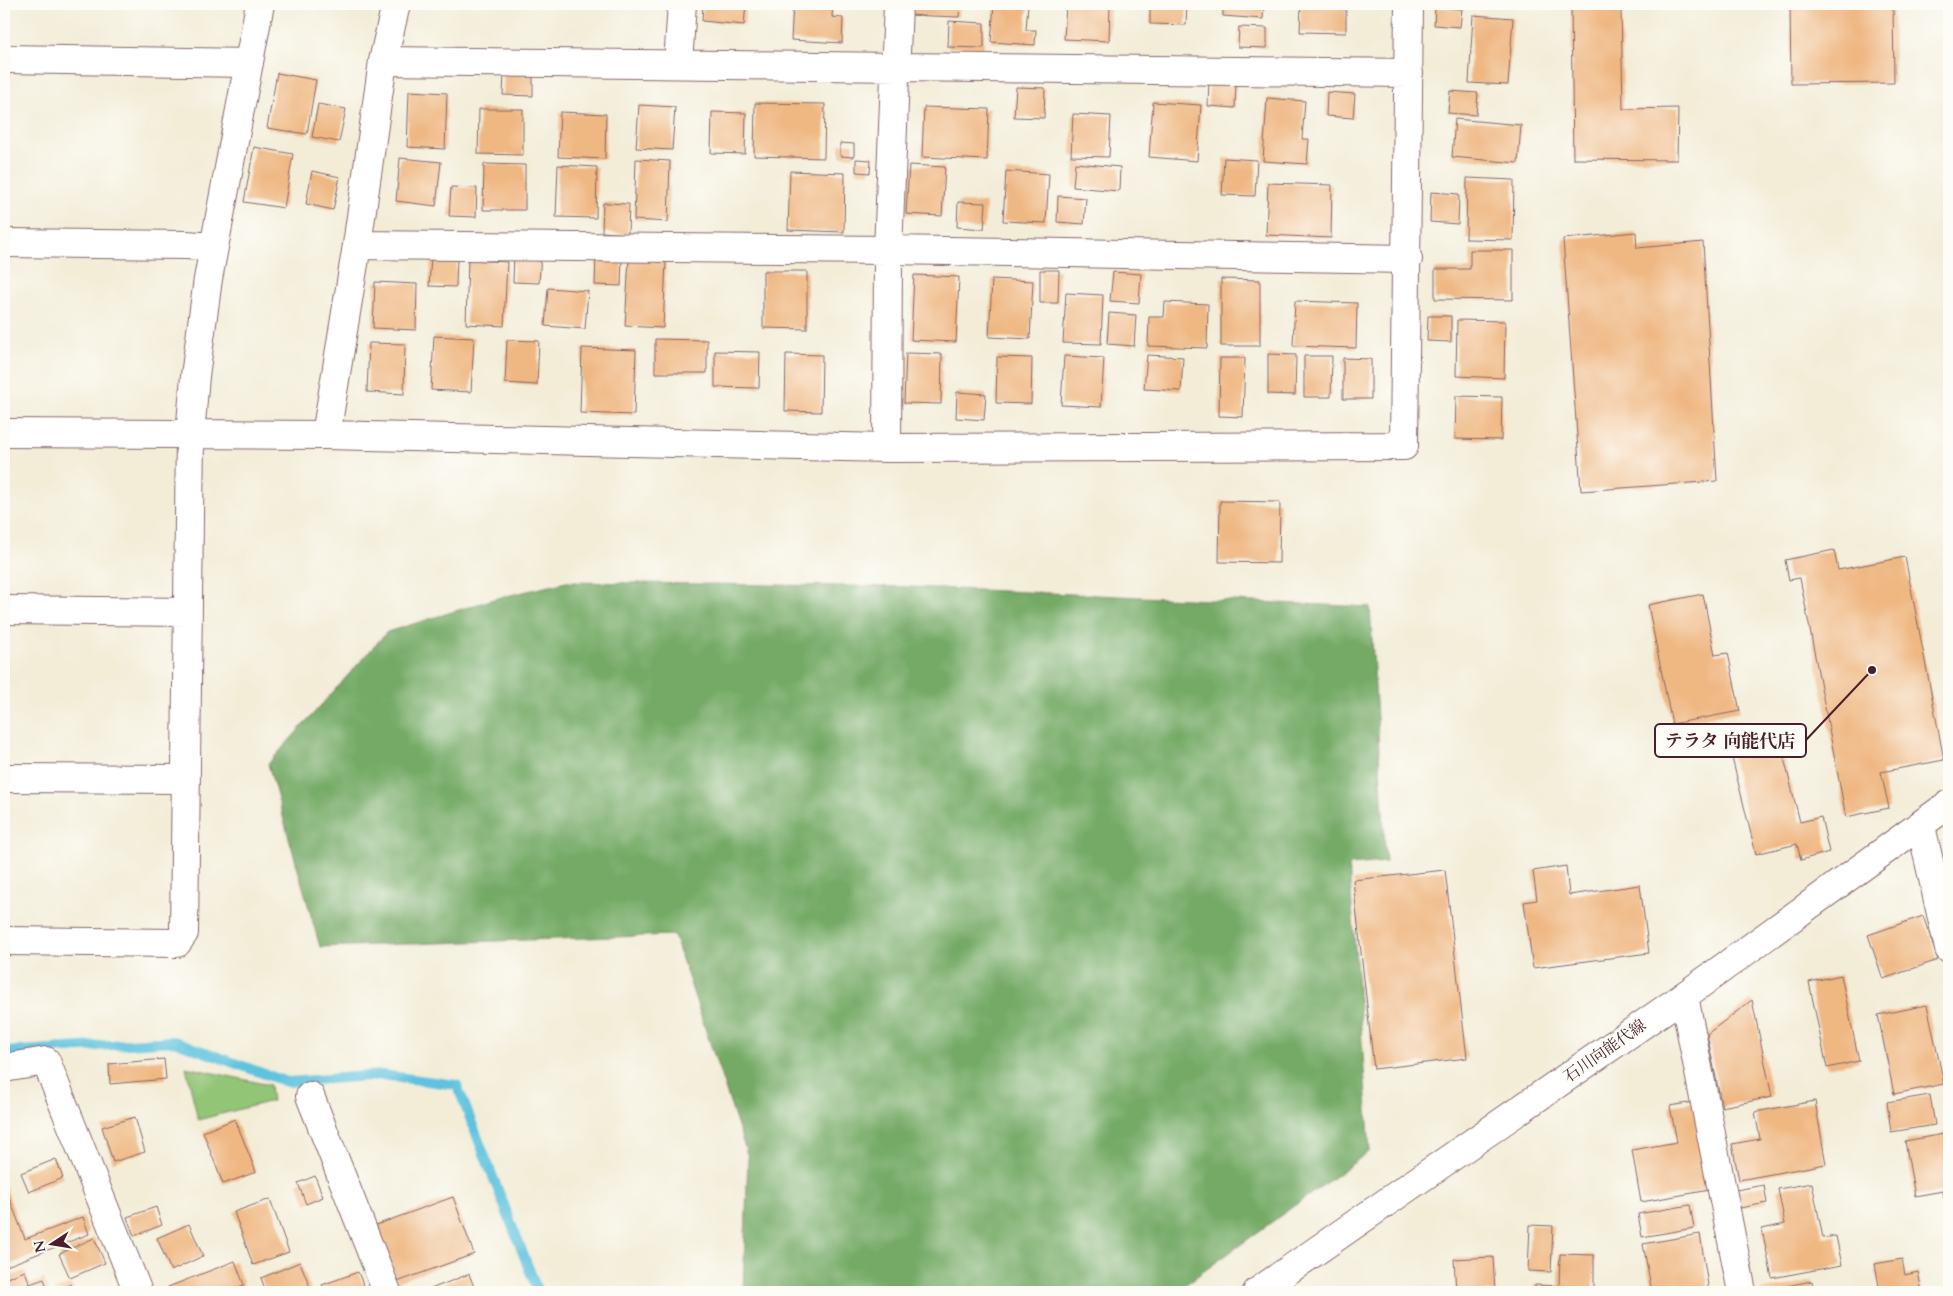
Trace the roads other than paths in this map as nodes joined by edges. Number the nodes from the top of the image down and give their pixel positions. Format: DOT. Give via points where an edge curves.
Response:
graph roads {
  1 [pos="260,4"];
  2 [pos="396,4"];
  3 [pos="682,4"];
  4 [pos="898,4"];
  5 [pos="1409,4"];
  6 [pos="4,59"];
  7 [pos="383,61"];
  8 [pos="249,63"];
  9 [pos="678,63"];
  10 [pos="896,67"];
  11 [pos="1408,73"];
  12 [pos="4,243"];
  13 [pos="357,245"];
  14 [pos="214,247"];
  15 [pos="888,250"];
  16 [pos="1408,259"];
  17 [pos="4,433"];
  18 [pos="190,434"];
  19 [pos="326,435"];
  20 [pos="886,448"];
  21 [pos="4,610"];
  22 [pos="188,612"];
  23 [pos="4,778"];
  24 [pos="186,779"];
  25 [pos="1949,804"];
  26 [pos="1921,826"];
  27 [pos="4,941"];
  28 [pos="1949,949"];
  29 [pos="1684,996"];
  30 [pos="4,1068"];
  31 [pos="310,1096"];
  32 [pos="138,1292"];
  33 [pos="387,1292"];
  34 [pos="1257,1292"];
  35 [pos="1742,1292"];
  1 -- 8 [label="street"];
  2 -- 7 [label="street"];
  3 -- 9 [label="street"];
  4 -- 10 [label="street"];
  5 -- 11 [label="street"];
  6 -- 8 [label="street"];
  7 -- 9 [label="street"];
  7 -- 13 [label="street"];
  8 -- 14 [label="street"];
  9 -- 10 [label="street"];
  10 -- 11 [label="street"];
  10 -- 15 [label="street"];
  11 -- 16 [label="street"];
  12 -- 14 [label="street"];
  13 -- 15 [label="street"];
  13 -- 19 [label="street"];
  14 -- 18 [label="street"];
  15 -- 16 [label="street"];
  15 -- 20 [label="street"];
  16 -- 20 [label="street" via="1404,446"];
  17 -- 18 [label="street"];
  18 -- 19 [label="street"];
  18 -- 22 [label="street"];
  19 -- 20 [label="street"];
  21 -- 22 [label="street"];
  22 -- 24 [label="street"];
  23 -- 24 [label="street"];
  24 -- 27 [label="street" via="184,933 177,943"];
  25 -- 26 [label="street, 石川向能代線"];
  26 -- 28 [label="street"];
  26 -- 29 [label="street, 石川向能代線"];
  29 -- 34 [label="street, 石川向能代線"];
  29 -- 35 [label="street"];
  30 -- 32 [label="street" via="46,1061"];
  31 -- 33 [label="street"];
}
